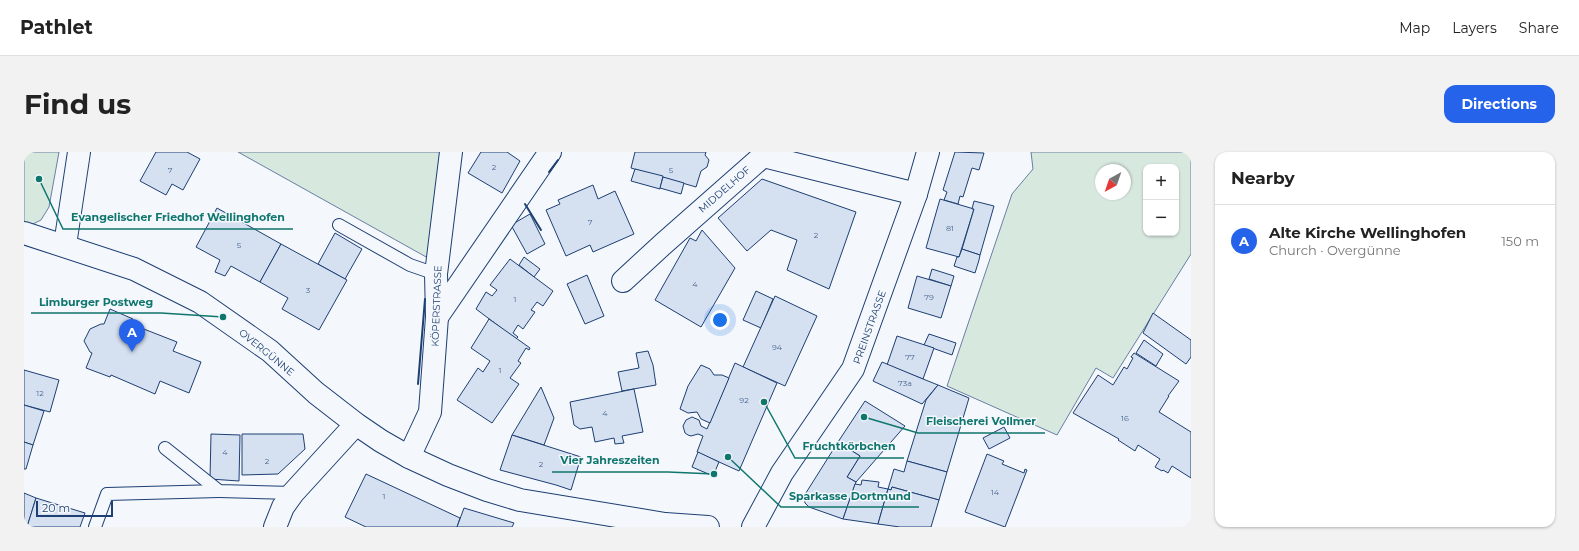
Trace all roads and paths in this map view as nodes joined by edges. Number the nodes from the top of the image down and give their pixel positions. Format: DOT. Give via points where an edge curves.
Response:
graph roads {
  1 [pos="79,152"];
  2 [pos="450,152"];
  3 [pos="550,152"];
  4 [pos="928,152"];
  5 [pos="916,194"];
  6 [pos="338,225"];
  7 [pos="24,233"];
  8 [pos="65,245"];
  9 [pos="436,274"];
  10 [pos="623,281"];
  11 [pos="436,316"];
  12 [pos="356,424"];
  13 [pos="165,448"];
  14 [pos="409,457"];
  15 [pos="219,491"];
  16 [pos="293,493"];
  17 [pos="94,527"];
  18 [pos="275,527"];
  19 [pos="708,527"];
  20 [pos="753,527"];
  1 -- 8 [label="street"];
  2 -- 9 [label="street, KÖPERSTRASSE"];
  3 -- 11 [label="street"];
  4 -- 5 [label="street, PREINSTRASSE"];
  5 -- 10 [label="street, MIDDELHOF" via="763,156"];
  5 -- 20 [label="street, PREINSTRASSE" via="853,369 782,473"];
  6 -- 9 [label="lane" via="410,265"];
  7 -- 8 [label="street, OVERGÜNNE"];
  8 -- 12 [label="street, OVERGÜNNE" via="134,269 200,302 270,351 316,393"];
  9 -- 11 [label="street, KÖPERSTRASSE"];
  11 -- 14 [label="street, KÖPERSTRASSE" via="430,412"];
  12 -- 14 [label="street, OVERGÜNNE"];
  12 -- 16 [label="street"];
  13 -- 15 [label="lane"];
  14 -- 19 [label="street, OVERGÜNNE" via="448,475 520,500 665,524"];
  15 -- 16 [label="lane"];
  15 -- 17 [label="lane" via="107,494"];
  16 -- 18 [label="street"];
}
